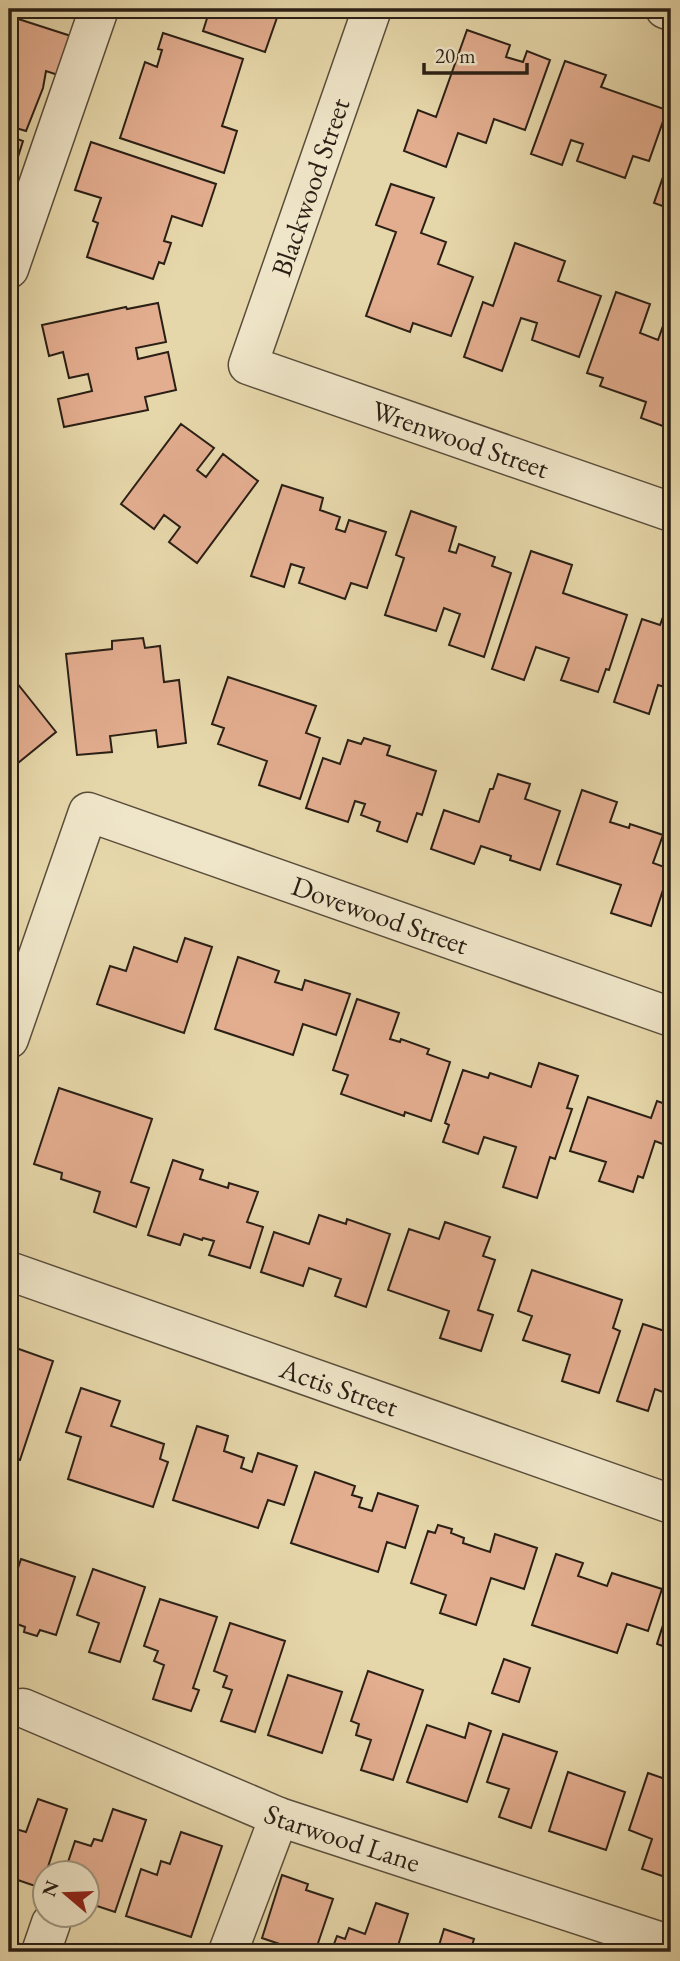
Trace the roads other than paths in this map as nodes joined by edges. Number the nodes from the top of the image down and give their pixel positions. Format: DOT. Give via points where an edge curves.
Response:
graph roads {
  1 [pos="99,9"];
  2 [pos="372,9"];
  3 [pos="665,9"];
  4 [pos="671,11"];
  5 [pos="9,269"];
  6 [pos="248,365"];
  7 [pos="671,512"];
  8 [pos="671,1017"];
  9 [pos="9,1039"];
  10 [pos="9,1271"];
  11 [pos="671,1504"];
  12 [pos="23,1708"];
  13 [pos="279,1817"];
  14 [pos="671,1945"];
  15 [pos="228,1952"];
  1 -- 5 [label="street"];
  2 -- 6 [label="street, Blackwood Street"];
  3 -- 4 [label="street"];
  6 -- 7 [label="street, Wrenwood Street"];
  8 -- 9 [label="street, Dovewood Street" via="88,813"];
  10 -- 11 [label="street, Actis Street"];
  12 -- 13 [label="street, Starwood Lane"];
  13 -- 14 [label="street, Starwood Lane"];
  13 -- 15 [label="street"];
}
